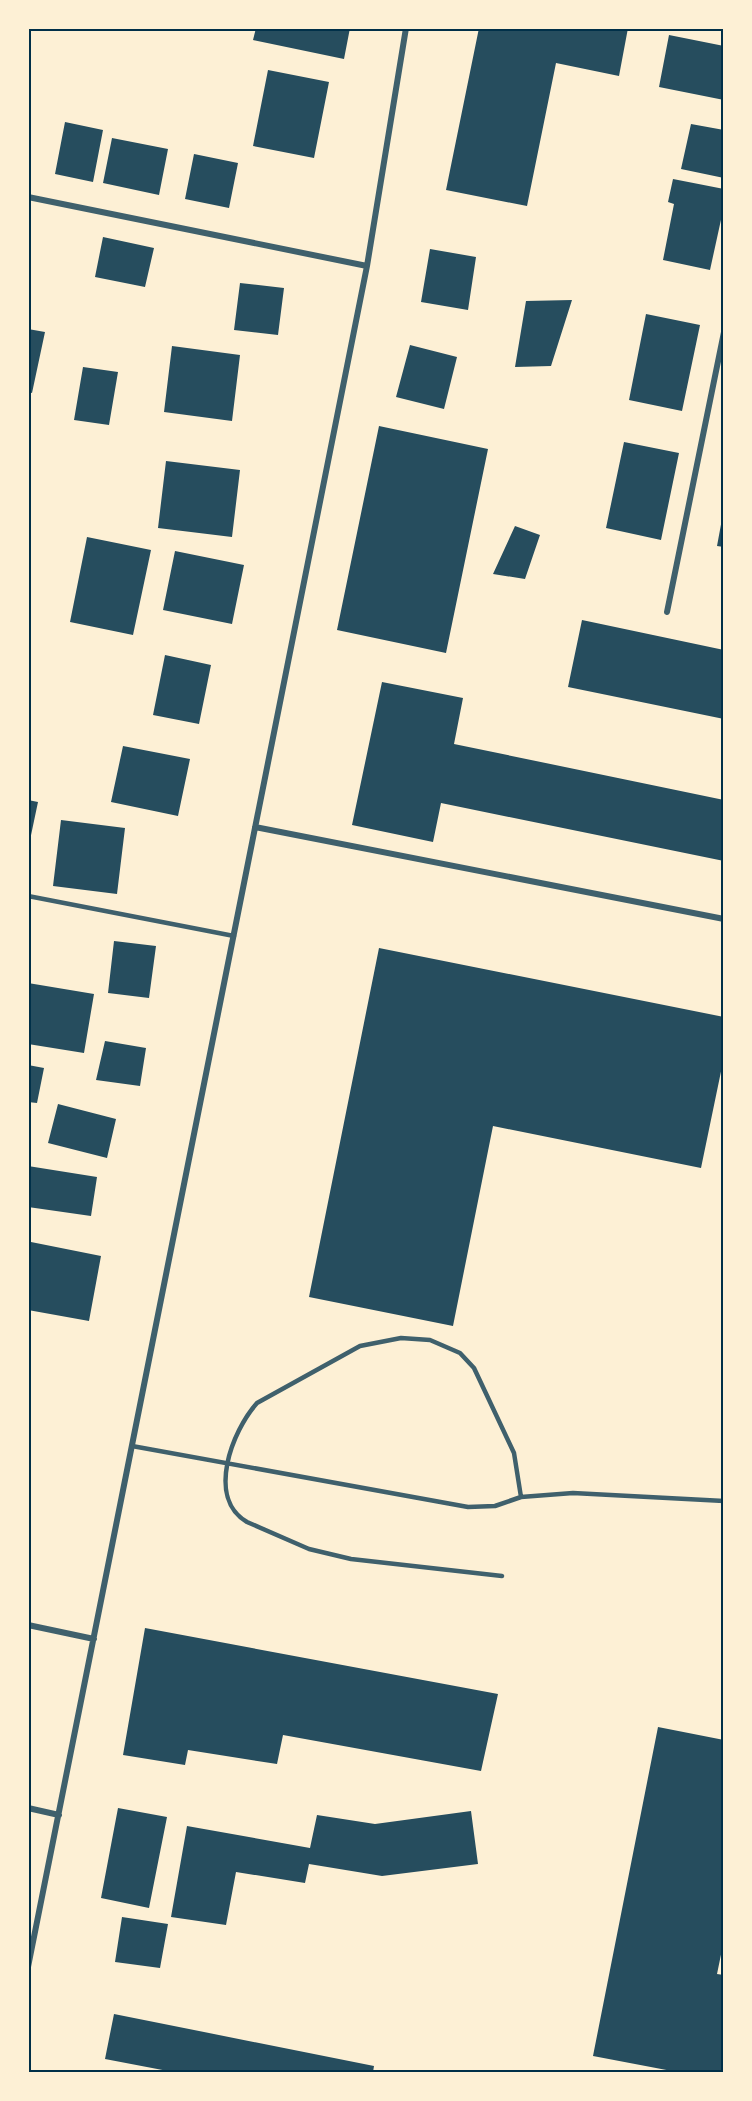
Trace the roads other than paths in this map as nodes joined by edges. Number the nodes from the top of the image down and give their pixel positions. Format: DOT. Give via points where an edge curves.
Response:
graph roads {
  1 [pos="406,28"];
  2 [pos="28,197"];
  3 [pos="367,266"];
  4 [pos="723,332"];
  5 [pos="667,612"];
  6 [pos="255,827"];
  7 [pos="28,896"];
  8 [pos="723,920"];
  9 [pos="234,936"];
  10 [pos="132,1446"];
  11 [pos="228,1464"];
  12 [pos="521,1497"];
  13 [pos="723,1501"];
  14 [pos="502,1576"];
  15 [pos="28,1625"];
  16 [pos="94,1639"];
  17 [pos="28,1808"];
  18 [pos="59,1815"];
  19 [pos="28,1967"];
  1 -- 3 [label="street"];
  2 -- 3 [label="street"];
  3 -- 6 [label="street"];
  4 -- 5 [label="street"];
  6 -- 8 [label="street"];
  6 -- 9 [label="street"];
  7 -- 9 [label="lane"];
  9 -- 10 [label="street"];
  10 -- 11 [label="lane"];
  10 -- 16 [label="street"];
  11 -- 12 [label="lane" via="468,1507 495,1506"];
  11 -- 12 [label="lane" via="243,1418 256,1403 360,1346 401,1338 430,1340 460,1353 474,1368 514,1453"];
  11 -- 14 [label="lane" via="226,1498 240,1518 309,1549 351,1559"];
  12 -- 13 [label="lane" via="573,1493"];
  15 -- 16 [label="street"];
  16 -- 18 [label="street"];
  17 -- 18 [label="street"];
  18 -- 19 [label="street"];
}
